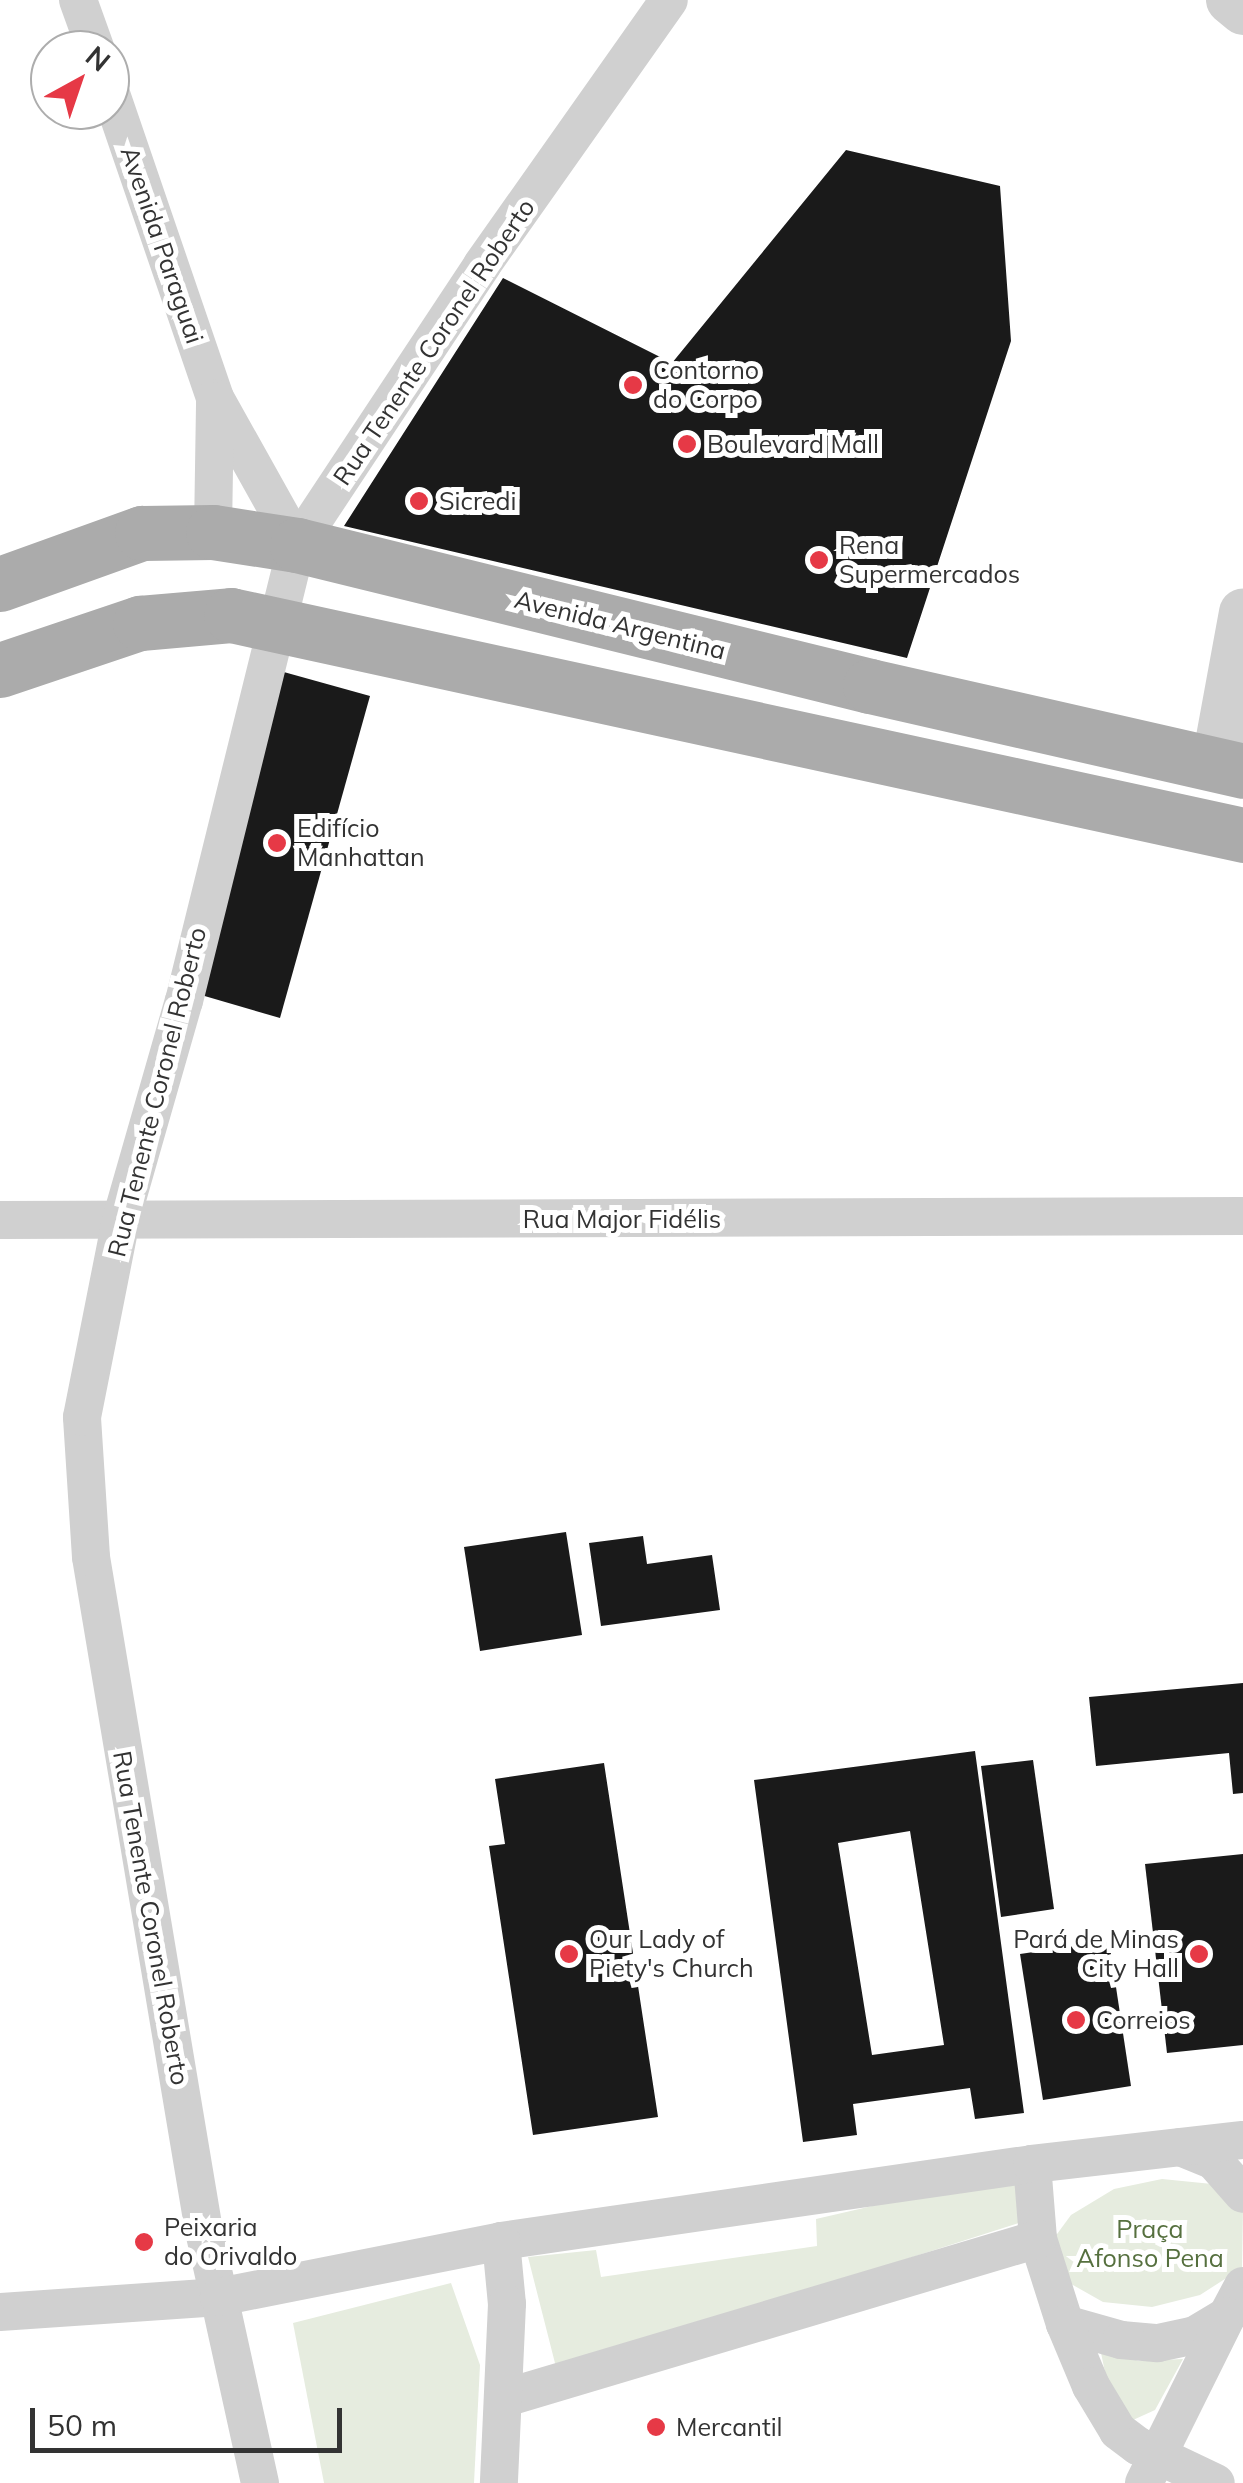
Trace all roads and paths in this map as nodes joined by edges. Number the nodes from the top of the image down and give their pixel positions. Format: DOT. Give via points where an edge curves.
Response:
graph roads {
  1 [pos="78,0"];
  2 [pos="669,0"];
  3 [pos="1230,0"];
  4 [pos="1243,11"];
  5 [pos="89,30"];
  6 [pos="123,130"];
  7 [pos="215,398"];
  8 [pos="213,532"];
  9 [pos="297,545"];
  10 [pos="0,584"];
  11 [pos="1243,612"];
  12 [pos="276,622"];
  13 [pos="0,670"];
  14 [pos="1229,768"];
  15 [pos="1243,836"];
  16 [pos="1243,1216"];
  17 [pos="0,1220"];
  18 [pos="121,1220"];
  19 [pos="1243,2140"];
  20 [pos="1180,2147"];
  21 [pos="1032,2164"];
  22 [pos="1243,2194"];
  23 [pos="1038,2240"];
  24 [pos="500,2242"];
  25 [pos="219,2297"];
  26 [pos="1235,2301"];
  27 [pos="0,2312"];
  28 [pos="1065,2324"];
  29 [pos="505,2398"];
  30 [pos="1150,2469"];
  31 [pos="260,2483"];
  32 [pos="499,2483"];
  33 [pos="1216,2483"];
  1 -- 5 [label="street"];
  2 -- 9 [label="street, Rua Tenente Coronel Roberto" via="482,265"];
  3 -- 4 [label="street"];
  6 -- 7 [label="street, Avenida Paraguai"];
  7 -- 8 [label="street, Avenida Paraguai"];
  7 -- 9 [label="street, Avenida Paraguai"];
  8 -- 9 [label="main road, Avenida Argentina"];
  8 -- 10 [label="main road, Avenida Argentina" via="142,534"];
  9 -- 12 [label="street, Rua Tenente Coronel Roberto"];
  9 -- 14 [label="main road, Avenida Argentina"];
  11 -- 14 [label="street"];
  12 -- 13 [label="main road" via="232,615 140,622"];
  12 -- 15 [label="main road"];
  12 -- 18 [label="street, Rua Tenente Coronel Roberto" via="184,1001"];
  16 -- 18 [label="street, Rua Major Fidélis"];
  17 -- 18 [label="street, Rua Major Fidélis"];
  18 -- 25 [label="street, Rua Tenente Coronel Roberto" via="82,1418 91,1557"];
  19 -- 20 [label="street"];
  20 -- 21 [label="street"];
  20 -- 22 [label="street" via="1213,2160"];
  21 -- 23 [label="street"];
  21 -- 24 [label="street"];
  23 -- 28 [label="street"];
  23 -- 29 [label="street"];
  24 -- 25 [label="street"];
  24 -- 29 [label="street" via="507,2304"];
  25 -- 27 [label="street"];
  25 -- 31 [label="street, Rua Tenente Coronel Roberto"];
  26 -- 28 [label="street" via="1194,2335 1158,2343"];
  26 -- 30 [label="street"];
  28 -- 30 [label="street" via="1091,2386"];
  29 -- 32 [label="street"];
  30 -- 33 [label="street"];
}
